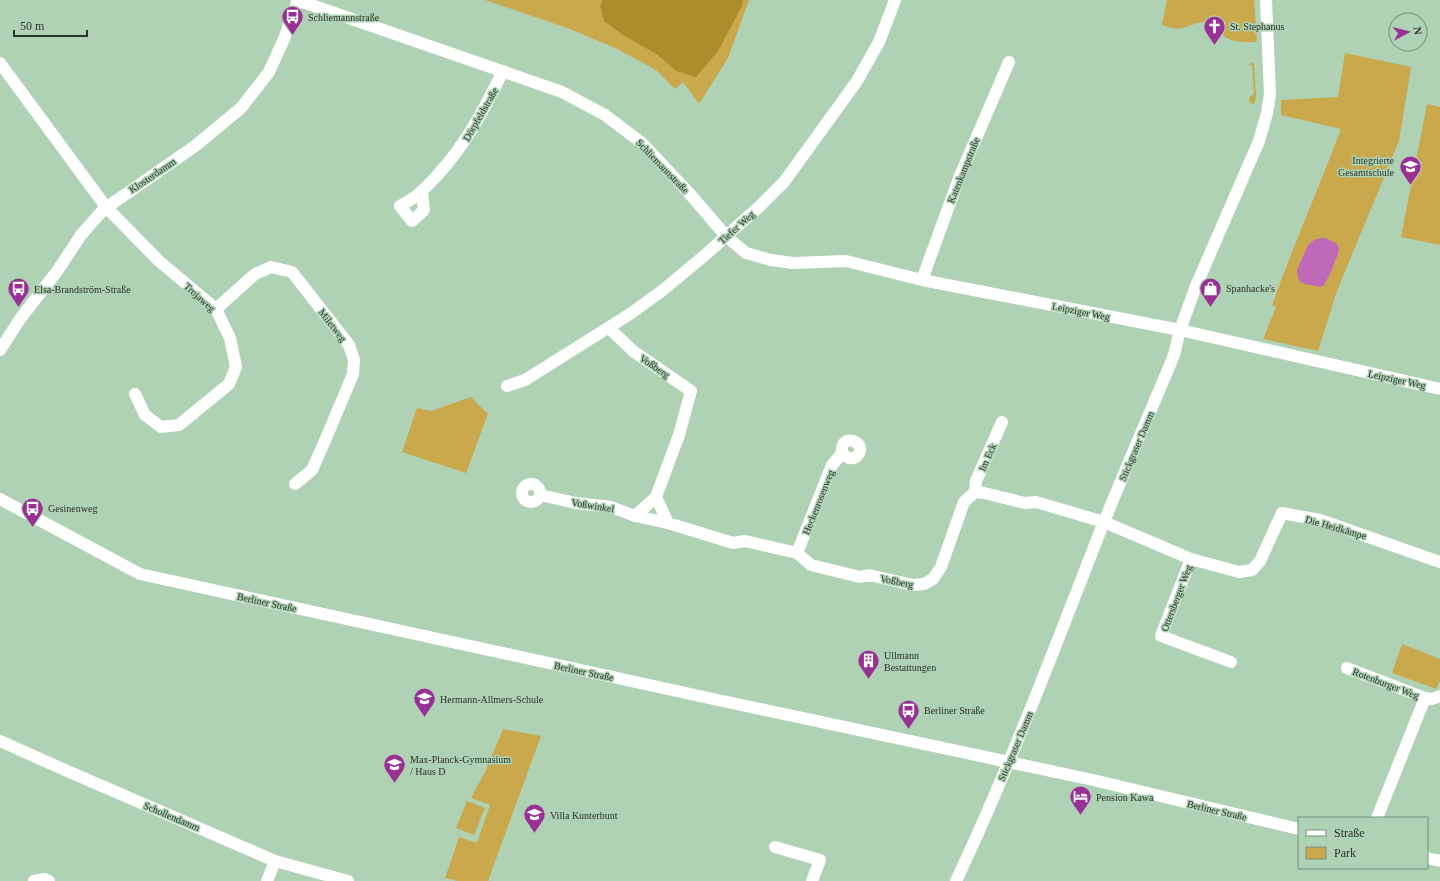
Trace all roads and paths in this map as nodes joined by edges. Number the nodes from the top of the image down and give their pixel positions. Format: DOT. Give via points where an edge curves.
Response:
graph roads {
  1 [pos="298,0"];
  2 [pos="895,0"];
  3 [pos="1266,0"];
  4 [pos="1008,62"];
  5 [pos="0,63"];
  6 [pos="503,71"];
  7 [pos="422,192"];
  8 [pos="106,207"];
  9 [pos="726,236"];
  10 [pos="922,280"];
  11 [pos="216,309"];
  12 [pos="609,328"];
  13 [pos="1180,330"];
  14 [pos="0,350"];
  15 [pos="507,386"];
  16 [pos="1440,389"];
  17 [pos="135,394"];
  18 [pos="1002,422"];
  19 [pos="842,453"];
  20 [pos="295,484"];
  21 [pos="975,492"];
  22 [pos="540,495"];
  23 [pos="656,497"];
  24 [pos="0,499"];
  25 [pos="634,516"];
  26 [pos="1104,522"];
  27 [pos="668,523"];
  28 [pos="797,553"];
  29 [pos="1191,559"];
  30 [pos="1440,562"];
  31 [pos="1231,662"];
  32 [pos="1347,668"];
  33 [pos="1440,696"];
  34 [pos="1425,698"];
  35 [pos="0,741"];
  36 [pos="1008,762"];
  37 [pos="1377,817"];
  38 [pos="1298,829"];
  39 [pos="775,847"];
  40 [pos="1428,858"];
  41 [pos="275,861"];
  42 [pos="1440,861"];
  43 [pos="34,881"];
  44 [pos="49,881"];
  45 [pos="267,881"];
  46 [pos="348,881"];
  47 [pos="812,881"];
  48 [pos="956,881"];
  1 -- 6 [label="street, Schliemannstraße"];
  1 -- 8 [label="street, Klosterdamm" via="269,72 241,108 195,146"];
  2 -- 9 [label="street, Tiefer Weg" via="879,42 857,81 784,182"];
  3 -- 13 [label="street, Stickgraser Damm" via="1268,113 1259,141 1196,286"];
  4 -- 10 [label="street, Katenkampstraße" via="959,178"];
  5 -- 8 [label="street"];
  6 -- 7 [label="street, Dörpfeldstraße" via="485,110 467,139"];
  6 -- 9 [label="street, Schliemannstraße" via="562,92 605,115 642,143"];
  8 -- 11 [label="street, Trojaweg" via="159,261"];
  8 -- 14 [label="street, Klosterdamm" via="81,235"];
  9 -- 10 [label="street, Leipziger Weg" via="746,253 771,260 793,263 846,261"];
  9 -- 12 [label="street, Tiefer Weg" via="662,290"];
  10 -- 13 [label="street, Leipziger Weg"];
  11 -- 17 [label="street, Trojaweg" via="230,338 236,367 229,384 179,425 161,427 144,415"];
  11 -- 20 [label="street, Miletweg" via="255,274 271,267 292,272 349,345 354,360 353,374 312,470"];
  12 -- 15 [label="street, Tiefer Weg" via="525,380"];
  12 -- 23 [label="street, Voßberg" via="633,351 691,391 679,435"];
  13 -- 16 [label="street, Leipziger Weg"];
  13 -- 26 [label="street, Stickgraser Damm" via="1174,355"];
  18 -- 21 [label="street, Im Eck" via="976,481"];
  19 -- 28 [label="street, Heckenrosenweg" via="832,465"];
  21 -- 26 [label="street" via="1025,503 1036,502"];
  21 -- 28 [label="street, Voßberg" via="964,502 941,567 933,579 924,584 913,585 869,575 860,577 811,565"];
  22 -- 25 [label="street, Voßwinkel" via="611,507"];
  23 -- 25 [label="street, Voßberg"];
  23 -- 27 [label="street"];
  24 -- 36 [label="street, Berliner Straße" via="140,574"];
  25 -- 27 [label="street, Voßwinkel"];
  26 -- 29 [label="street, Die Heidkämpe"];
  26 -- 36 [label="street, Stickgraser Damm"];
  27 -- 28 [label="street, Voßberg" via="733,543 745,541"];
  29 -- 30 [label="street, Die Heidkämpe" via="1239,572 1252,570 1260,561 1282,513 1320,520"];
  29 -- 31 [label="street, Ottersberger Weg" via="1161,636"];
  32 -- 34 [label="street, Rotenburger Weg"];
  33 -- 34 [label="street"];
  34 -- 37 [label="street"];
  35 -- 41 [label="street, Schollendamm"];
  36 -- 38 [label="street, Berliner Straße"];
  36 -- 48 [label="street, Stickgraser Damm"];
  39 -- 47 [label="street" via="820,860"];
  40 -- 42 [label="street"];
  41 -- 45 [label="street"];
  41 -- 46 [label="street, Schollendamm"];
  43 -- 44 [label="street"];
}
